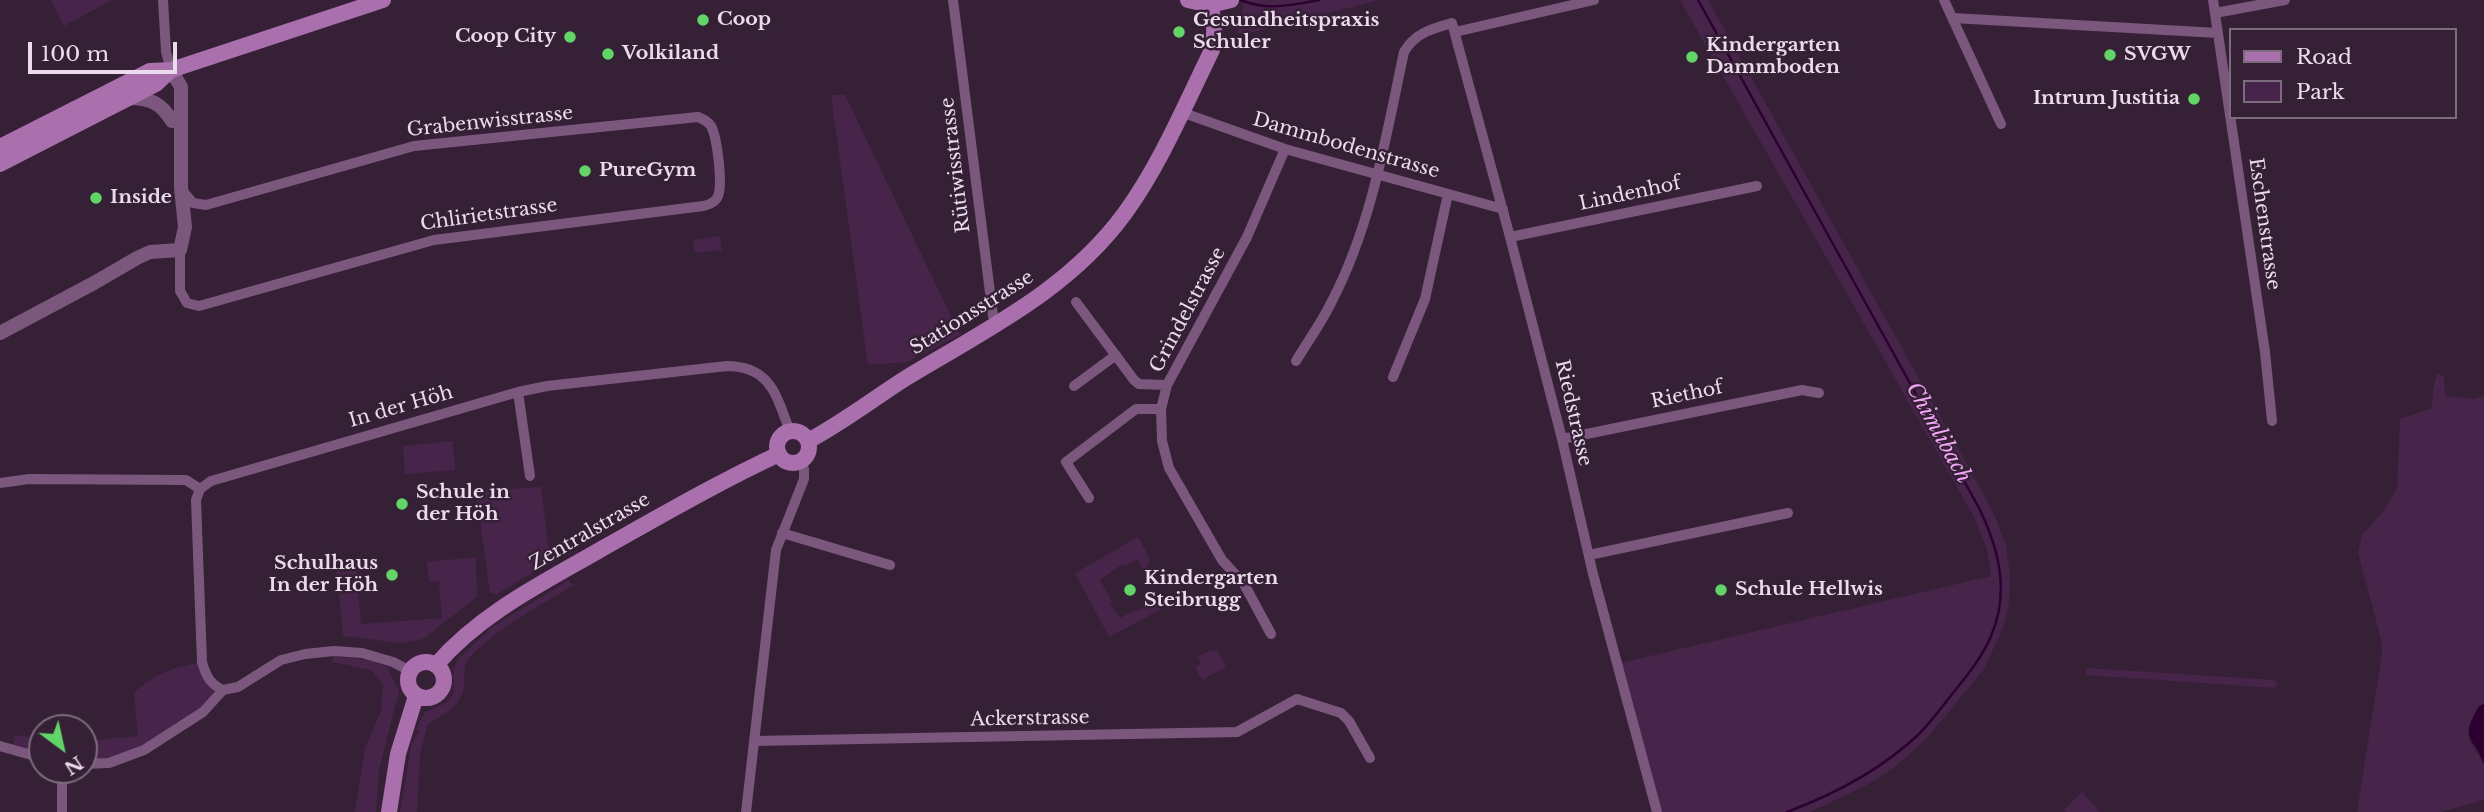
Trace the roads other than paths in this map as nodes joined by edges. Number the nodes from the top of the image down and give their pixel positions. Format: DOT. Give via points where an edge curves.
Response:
graph roads {
  1 [pos="163,0"];
  2 [pos="383,0"];
  3 [pos="953,0"];
  4 [pos="1188,0"];
  5 [pos="1594,0"];
  6 [pos="1944,0"];
  7 [pos="2213,0"];
  8 [pos="2285,0"];
  9 [pos="1220,2"];
  10 [pos="2215,13"];
  11 [pos="1953,18"];
  12 [pos="1453,27"];
  13 [pos="2218,33"];
  14 [pos="172,71"];
  15 [pos="127,98"];
  16 [pos="2228,101"];
  17 [pos="1181,112"];
  18 [pos="691,117"];
  19 [pos="2231,119"];
  20 [pos="172,121"];
  21 [pos="2001,124"];
  22 [pos="0,147"];
  23 [pos="1285,149"];
  24 [pos="0,164"];
  25 [pos="1378,173"];
  26 [pos="1757,186"];
  27 [pos="181,188"];
  28 [pos="1448,194"];
  29 [pos="1503,209"];
  30 [pos="1510,237"];
  31 [pos="180,250"];
  32 [pos="1076,302"];
  33 [pos="997,326"];
  34 [pos="0,333"];
  35 [pos="1116,355"];
  36 [pos="1296,361"];
  37 [pos="1393,377"];
  38 [pos="1167,385"];
  39 [pos="1074,386"];
  40 [pos="518,393"];
  41 [pos="1818,393"];
  42 [pos="1161,409"];
  43 [pos="2272,421"];
  44 [pos="790,432"];
  45 [pos="1562,439"];
  46 [pos="808,441"];
  47 [pos="779,454"];
  48 [pos="801,461"];
  49 [pos="530,476"];
  50 [pos="0,483"];
  51 [pos="200,489"];
  52 [pos="1089,498"];
  53 [pos="1788,513"];
  54 [pos="782,533"];
  55 [pos="1589,555"];
  56 [pos="890,565"];
  57 [pos="1271,634"];
  58 [pos="436,665"];
  59 [pos="410,670"];
  60 [pos="223,690"];
  61 [pos="416,696"];
  62 [pos="754,741"];
  63 [pos="0,746"];
  64 [pos="28,754"];
  65 [pos="1370,758"];
  66 [pos="98,763"];
  67 [pos="62,784"];
  68 [pos="62,812"];
  69 [pos="389,812"];
  70 [pos="746,812"];
  71 [pos="1657,812"];
  1 -- 14 [label="street" via="166,52"];
  2 -- 14 [label="main road"];
  3 -- 33 [label="street, Rütiwisstrasse"];
  4 -- 9 [label="main road"];
  5 -- 12 [label="street"];
  6 -- 11 [label="street"];
  7 -- 10 [label="street, Eschenstrasse"];
  8 -- 10 [label="street"];
  9 -- 17 [label="main road, Stationsstrasse" via="1212,50"];
  10 -- 13 [label="street, Eschenstrasse"];
  11 -- 13 [label="street"];
  11 -- 21 [label="street"];
  12 -- 25 [label="street" via="1425,31 1404,52"];
  12 -- 29 [label="street, Riedstrasse"];
  13 -- 16 [label="street, Eschenstrasse"];
  14 -- 15 [label="main road"];
  14 -- 20 [label="street, Chlirietstrasse"];
  14 -- 22 [label="main road" via="150,71"];
  14 -- 27 [label="street, Chlirietstrasse" via="181,87"];
  15 -- 20 [label="street" via="154,102"];
  15 -- 24 [label="main road"];
  17 -- 23 [label="street, Dammbodenstrasse"];
  17 -- 33 [label="main road, Stationsstrasse" via="1150,176 1124,215 1060,281"];
  18 -- 27 [label="street, Grabenwisstrasse" via="414,146 206,205 193,202"];
  18 -- 31 [label="street, Chlirietstrasse" via="712,127 721,184 718,198 703,206 434,240 199,306 187,303 180,290"];
  19 -- 43 [label="street, Eschenstrasse"];
  20 -- 31 [label="street, Chlirietstrasse"];
  23 -- 25 [label="street, Dammbodenstrasse"];
  23 -- 38 [label="street, Grindelstrasse" via="1247,237"];
  25 -- 28 [label="street, Dammbodenstrasse"];
  25 -- 36 [label="street" via="1333,300"];
  26 -- 30 [label="street, Lindenhof"];
  27 -- 31 [label="street, Chlirietstrasse" via="185,227"];
  28 -- 29 [label="street, Dammbodenstrasse"];
  28 -- 37 [label="street" via="1425,299"];
  29 -- 30 [label="street, Riedstrasse"];
  30 -- 45 [label="street, Riedstrasse"];
  31 -- 34 [label="street" via="150,252"];
  32 -- 35 [label="street"];
  33 -- 46 [label="main road, Stationsstrasse"];
  35 -- 38 [label="street" via="1139,384"];
  35 -- 39 [label="street"];
  38 -- 42 [label="street, Grindelstrasse"];
  40 -- 44 [label="street, In der Höh" via="547,386 747,367 764,376 772,387"];
  40 -- 49 [label="street"];
  40 -- 51 [label="street, In der Höh" via="239,472"];
  41 -- 45 [label="street, Riethof" via="1802,390"];
  42 -- 52 [label="street" via="1136,409 1066,462"];
  42 -- 57 [label="street, Grindelstrasse" via="1169,468"];
  44 -- 46 [label="main road" via="802,434"];
  44 -- 47 [label="main road" via="780,438"];
  45 -- 55 [label="street, Riedstrasse"];
  46 -- 48 [label="main road"];
  47 -- 48 [label="main road" via="788,462"];
  47 -- 58 [label="main road, Zentralstrasse" via="490,614"];
  48 -- 54 [label="street" via="804,479"];
  50 -- 51 [label="street" via="186,480"];
  51 -- 60 [label="street" via="196,499 202,662 213,685"];
  53 -- 55 [label="street"];
  54 -- 56 [label="street"];
  54 -- 62 [label="street" via="776,550"];
  55 -- 71 [label="street, Riedstrasse"];
  58 -- 59 [label="main road" via="425,662"];
  58 -- 61 [label="main road" via="444,677 441,690 430,698"];
  59 -- 60 [label="street" via="362,653 305,654 281,660 239,687"];
  59 -- 61 [label="main road" via="407,682"];
  60 -- 66 [label="street" via="203,712 144,750"];
  61 -- 69 [label="main road" via="398,754"];
  62 -- 65 [label="street, Ackerstrasse" via="1237,732 1297,693 1341,713"];
  62 -- 70 [label="street"];
  63 -- 64 [label="street"];
  67 -- 68 [label="street"];
}
